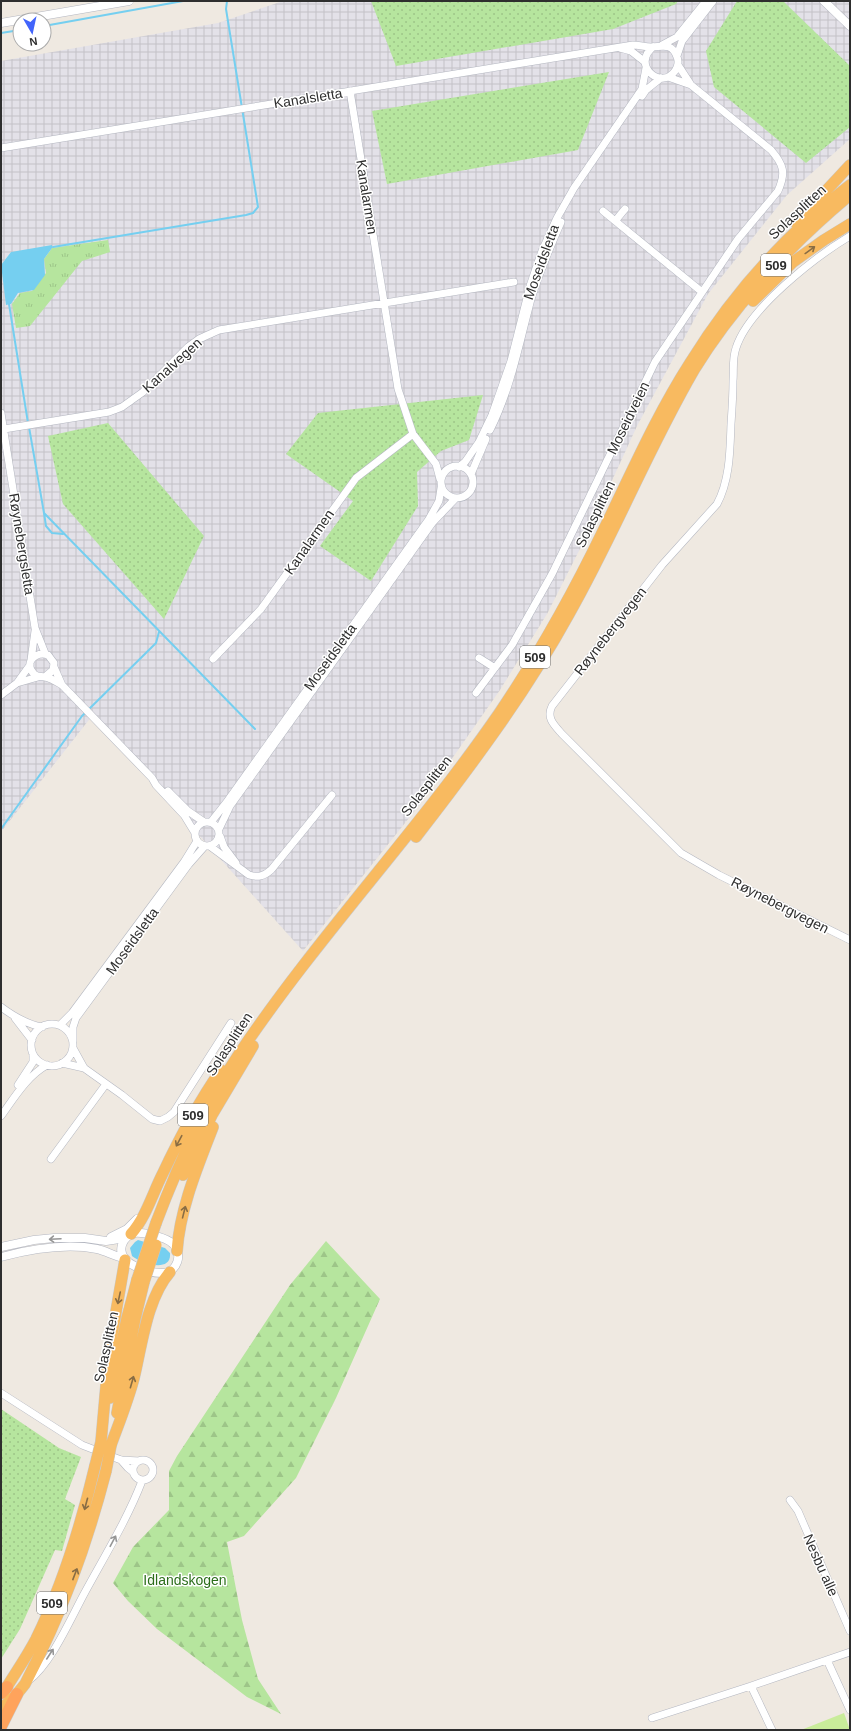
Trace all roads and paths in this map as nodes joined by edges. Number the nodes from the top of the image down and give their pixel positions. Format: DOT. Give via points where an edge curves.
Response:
graph roads {
  1 [pos="129,1"];
  2 [pos="706,1"];
  3 [pos="714,1"];
  4 [pos="824,1"];
  5 [pos="1,23"];
  6 [pos="850,26"];
  7 [pos="662,45"];
  8 [pos="614,47"];
  9 [pos="653,47"];
  10 [pos="677,56"];
  11 [pos="646,65"];
  12 [pos="678,65"];
  13 [pos="665,77"];
  14 [pos="691,85"];
  15 [pos="350,91"];
  16 [pos="1,148"];
  17 [pos="850,165"];
  18 [pos="850,185"];
  19 [pos="850,195"];
  20 [pos="626,209"];
  21 [pos="603,211"];
  22 [pos="616,220"];
  23 [pos="850,224"];
  24 [pos="850,236"];
  25 [pos="758,272"];
  26 [pos="514,282"];
  27 [pos="702,292"];
  28 [pos="384,303"];
  29 [pos="712,344"];
  30 [pos="1,413"];
  31 [pos="4,429"];
  32 [pos="413,434"];
  33 [pos="431,458"];
  34 [pos="455,467"];
  35 [pos="471,474"];
  36 [pos="440,480"];
  37 [pos="441,488"];
  38 [pos="455,499"];
  39 [pos="35,628"];
  40 [pos="45,653"];
  41 [pos="213,658"];
  42 [pos="480,658"];
  43 [pos="30,662"];
  44 [pos="54,667"];
  45 [pos="495,668"];
  46 [pos="42,677"];
  47 [pos="17,683"];
  48 [pos="62,685"];
  49 [pos="476,693"];
  50 [pos="1,695"];
  51 [pos="152,778"];
  52 [pos="332,795"];
  53 [pos="207,822"];
  54 [pos="195,833"];
  55 [pos="219,833"];
  56 [pos="197,841"];
  57 [pos="207,846"];
  58 [pos="241,869"];
  59 [pos="850,940"];
  60 [pos="273,1006"];
  61 [pos="1,1007"];
  62 [pos="14,1016"];
  63 [pos="231,1023"];
  64 [pos="60,1025"];
  65 [pos="42,1027"];
  66 [pos="32,1040"];
  67 [pos="73,1044"];
  68 [pos="249,1052"];
  69 [pos="33,1054"];
  70 [pos="62,1063"];
  71 [pos="47,1065"];
  72 [pos="84,1068"];
  73 [pos="106,1084"];
  74 [pos="1,1108"];
  75 [pos="1,1116"];
  76 [pos="51,1159"];
  77 [pos="153,1193"];
  78 [pos="159,1225"];
  79 [pos="128,1236"];
  80 [pos="94,1239"];
  81 [pos="1,1247"];
  82 [pos="177,1250"];
  83 [pos="1,1257"];
  84 [pos="124,1259"];
  85 [pos="170,1272"];
  86 [pos="1,1393"];
  87 [pos="106,1444"];
  88 [pos="121,1460"];
  89 [pos="139,1461"];
  90 [pos="133,1472"];
  91 [pos="142,1480"];
  92 [pos="790,1500"];
  93 [pos="850,1631"];
  94 [pos="850,1652"];
  95 [pos="827,1660"];
  96 [pos="25,1684"];
  97 [pos="751,1686"];
  98 [pos="3,1692"];
  99 [pos="17,1694"];
  100 [pos="1,1709"];
  101 [pos="850,1710"];
  102 [pos="652,1718"];
  103 [pos="1,1726"];
  104 [pos="772,1730"];
  1 -- 5 [label="street"];
  2 -- 7 [label="street" via="677,38"];
  3 -- 10 [label="street" via="682,41"];
  4 -- 6 [label="street"];
  7 -- 9 [label="street"];
  7 -- 10 [label="street"];
  8 -- 9 [label="street, Kanalsletta"];
  8 -- 11 [label="street" via="631,51"];
  8 -- 15 [label="street, Kanalsletta"];
  9 -- 11 [label="street" via="649,51"];
  10 -- 12 [label="street"];
  11 -- 13 [label="street" via="655,77"];
  11 -- 34 [label="street, Moseidsletta" via="642,89 578,182 557,218 530,286 511,361 492,415 479,442 465,462"];
  12 -- 13 [label="street" via="673,74"];
  12 -- 14 [label="street"];
  13 -- 14 [label="street"];
  13 -- 35 [label="street, Moseidsletta" via="646,90 578,190 561,221 535,288 509,387"];
  14 -- 27 [label="street, Moseidveien" via="771,150 781,163 783,172 778,191 738,239"];
  15 -- 16 [label="street, Kanalsletta"];
  15 -- 28 [label="street, Kanalarmen"];
  17 -- 25 [label="highway, 509" via="777,244"];
  18 -- 25 [label="highway, Solasplitten / 509" via="807,222"];
  19 -- 29 [label="highway, Solasplitten / 509" via="786,254"];
  20 -- 22 [label="street"];
  21 -- 22 [label="street"];
  22 -- 27 [label="street"];
  29 -- 23 [label="highway, 509, one-way" via="793,262"];
  24 -- 59 [label="street, Røynebergvegen" via="811,263 788,283 743,332 734,353 730,456 717,504 662,565 552,706 549,715 562,734 681,853"];
  25 -- 60 [label="highway, Solasplitten / 509" via="725,313 686,369 648,438 565,605 500,711 448,782"];
  26 -- 28 [label="street"];
  27 -- 45 [label="street, Moseidveien" via="655,362 552,574 512,645"];
  28 -- 31 [label="street, Kanalvegen" via="219,330 188,347 143,392 122,407 109,412"];
  28 -- 32 [label="street, Kanalarmen" via="398,389"];
  29 -- 68 [label="highway, Solasplitten / 509" via="676,402 569,615 507,716 454,788 292,992"];
  30 -- 31 [label="street, Røynebergsletta"];
  31 -- 39 [label="street, Røynebergsletta"];
  32 -- 33 [label="street, Kanalarmen"];
  32 -- 41 [label="street, Kanalarmen" via="356,478 261,609"];
  33 -- 34 [label="street"];
  33 -- 36 [label="street, Kanalarmen" via="436,464"];
  34 -- 35 [label="street" via="464,467"];
  34 -- 36 [label="street" via="444,472"];
  35 -- 38 [label="street" via="471,491 464,497"];
  36 -- 37 [label="street"];
  37 -- 38 [label="street" via="446,495"];
  37 -- 53 [label="street, Moseidsletta" via="439,501 429,519 226,803"];
  38 -- 55 [label="street, Moseidsletta" via="433,522 230,806"];
  39 -- 40 [label="street, Røynebergsletta"];
  39 -- 43 [label="street, Røynebergsletta"];
  40 -- 43 [label="street" via="37,654"];
  40 -- 44 [label="street" via="51,657"];
  42 -- 45 [label="street"];
  43 -- 46 [label="street" via="32,672"];
  43 -- 47 [label="street"];
  44 -- 46 [label="street" via="51,673"];
  44 -- 48 [label="street"];
  45 -- 49 [label="street, Moseidveien"];
  46 -- 47 [label="street"];
  46 -- 48 [label="street"];
  47 -- 50 [label="street"];
  48 -- 51 [label="street"];
  51 -- 53 [label="street" via="188,812"];
  51 -- 54 [label="street" via="184,815"];
  52 -- 58 [label="street" via="265,875 254,877"];
  53 -- 54 [label="street" via="198,826"];
  53 -- 55 [label="street"];
  54 -- 56 [label="street"];
  55 -- 57 [label="street" via="217,843"];
  55 -- 58 [label="street" via="224,848"];
  56 -- 57 [label="street"];
  56 -- 64 [label="street, Moseidsletta" via="72,1014"];
  57 -- 58 [label="street"];
  57 -- 67 [label="street, Moseidsletta" via="189,864 76,1018"];
  60 -- 77 [label="highway, 509, one-way" via="263,1013 220,1072 186,1127"];
  60 -- 78 [label="highway, Solasplitten / 509" via="205,1110 184,1154"];
  61 -- 62 [label="street"];
  62 -- 65 [label="street"];
  62 -- 66 [label="street"];
  63 -- 73 [label="street" via="174,1112 160,1121 152,1119"];
  64 -- 65 [label="street"];
  64 -- 67 [label="street" via="70,1034"];
  65 -- 66 [label="street" via="34,1034"];
  66 -- 69 [label="street"];
  67 -- 70 [label="street" via="71,1054"];
  67 -- 72 [label="street"];
  68 -- 78 [label="highway, Solasplitten / 509" via="216,1108"];
  82 -- 68 [label="highway, 509, one-way" via="190,1190 217,1117 247,1063"];
  69 -- 71 [label="street" via="36,1059"];
  69 -- 74 [label="street" via="33,1062 23,1079"];
  70 -- 71 [label="street" via="55,1066"];
  70 -- 72 [label="street"];
  71 -- 75 [label="street" via="27,1082"];
  72 -- 73 [label="street"];
  73 -- 76 [label="street"];
  77 -- 79 [label="highway, 509" via="144,1216"];
  77 -- 80 [label="street" via="127,1229 112,1237"];
  78 -- 87 [label="highway, Solasplitten / 509, bridge" via="127,1318"];
  79 -- 80 [label="street" via="106,1241"];
  79 -- 82 [label="street" via="143,1233 168,1241"];
  79 -- 84 [label="street" via="121,1249"];
  80 -- 81 [label="street, one-way" via="47,1239"];
  82 -- 85 [label="street" via="178,1262"];
  83 -- 84 [label="street" via="35,1250 72,1248 96,1249"];
  84 -- 85 [label="street" via="134,1266 157,1272"];
  84 -- 87 [label="highway, 509, one-way" via="109,1352"];
  87 -- 85 [label="highway, 509, one-way" via="133,1380 153,1303 160,1286"];
  86 -- 88 [label="street" via="72,1440"];
  96 -- 87 [label="highway, 509, one-way, bridge" via="61,1610 83,1550 106,1471"];
  87 -- 98 [label="highway, 509, one-way, bridge" via="95,1466 78,1530 52,1603 30,1651"];
  88 -- 89 [label="street"];
  88 -- 90 [label="street"];
  89 -- 90 [label="street"];
  89 -- 91 [label="street" via="150,1462 154,1469 151,1477"];
  90 -- 91 [label="street" via="136,1478"];
  96 -- 91 [label="street, one-way" via="36,1676 60,1638 124,1520"];
  92 -- 93 [label="street, Nesbu alle" via="798,1511"];
  94 -- 95 [label="street"];
  95 -- 97 [label="street"];
  95 -- 101 [label="street"];
  96 -- 99 [label="highway, 509"];
  97 -- 102 [label="street"];
  97 -- 104 [label="street"];
  99 -- 100 [label="highway, 509"];
  99 -- 103 [label="highway"];
}
